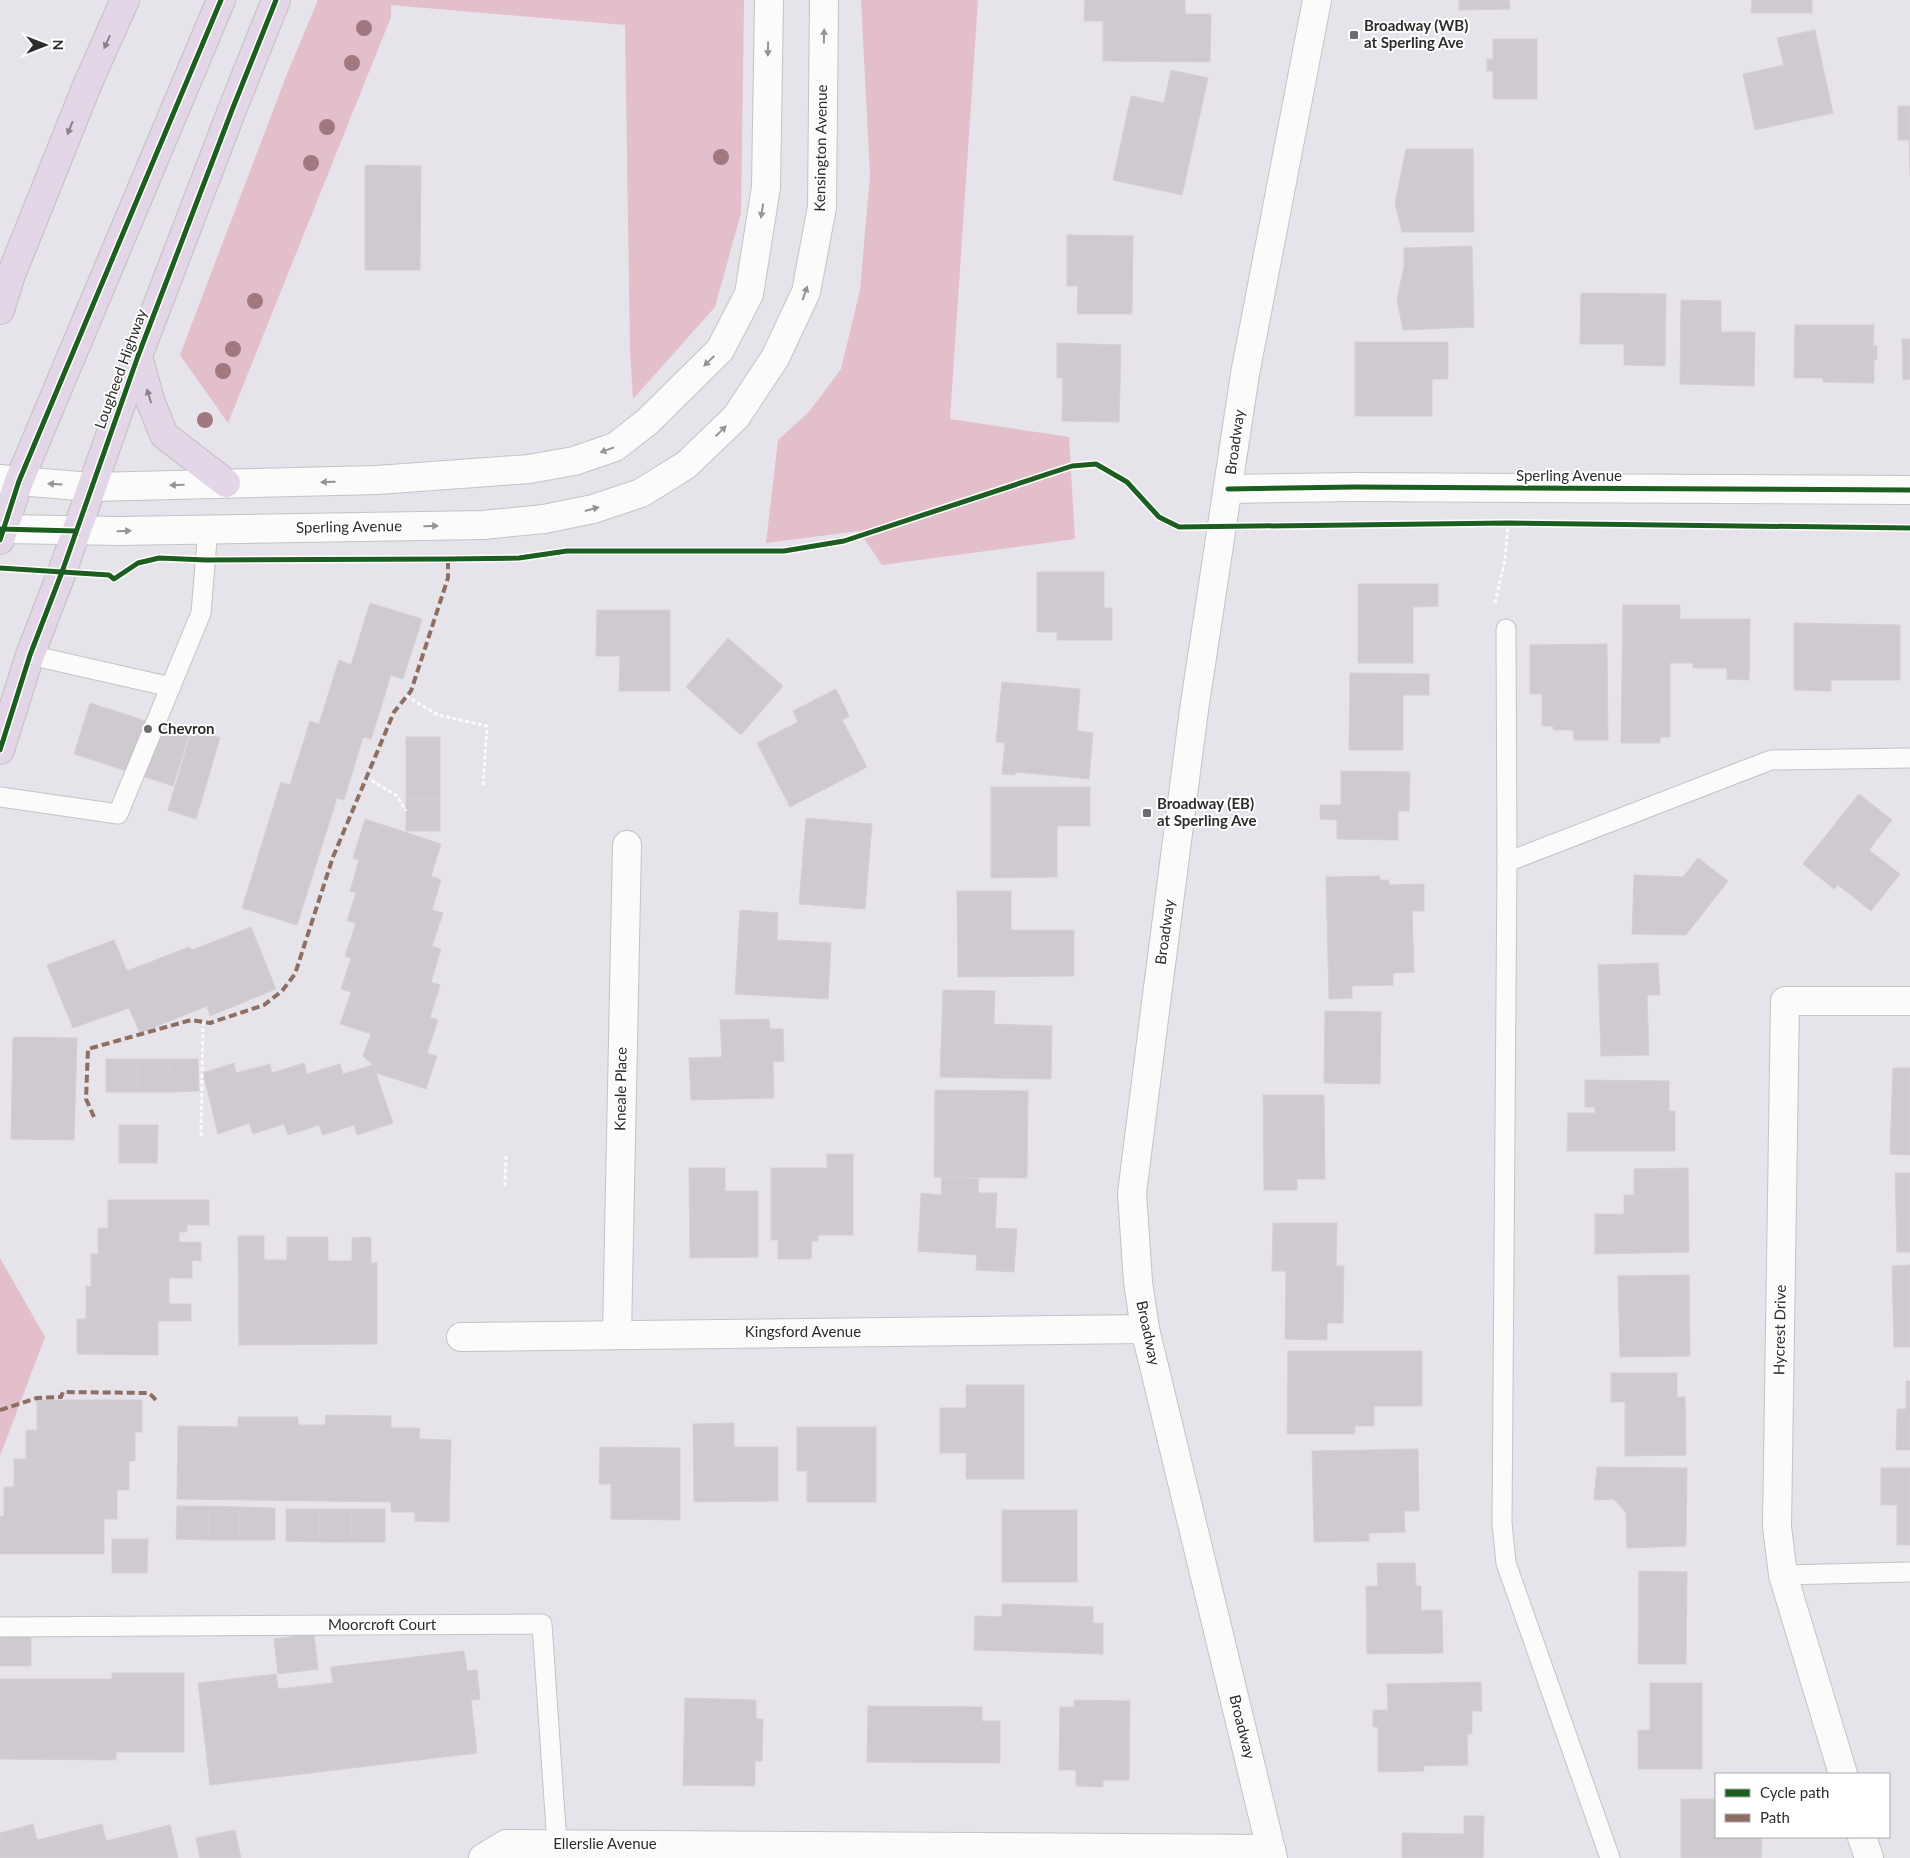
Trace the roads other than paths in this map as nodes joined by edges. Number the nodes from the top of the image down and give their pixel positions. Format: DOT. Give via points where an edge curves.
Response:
graph roads {
  1 [pos="125,0"];
  2 [pos="220,0"];
  3 [pos="276,0"];
  4 [pos="769,0"];
  5 [pos="824,0"];
  6 [pos="1317,0"];
  7 [pos="0,310"];
  8 [pos="138,356"];
  9 [pos="686,465"];
  10 [pos="10,480"];
  11 [pos="226,483"];
  12 [pos="91,487"];
  13 [pos="1228,489"];
  14 [pos="1910,490"];
  15 [pos="208,528"];
  16 [pos="76,531"];
  17 [pos="1,533"];
  18 [pos="1506,629"];
  19 [pos="30,655"];
  20 [pos="170,687"];
  21 [pos="0,750"];
  22 [pos="1910,758"];
  23 [pos="0,797"];
  24 [pos="627,845"];
  25 [pos="1506,862"];
  26 [pos="1910,1001"];
  27 [pos="1146,1329"];
  28 [pos="617,1334"];
  29 [pos="461,1337"];
  30 [pos="1910,1572"];
  31 [pos="1783,1575"];
  32 [pos="0,1627"];
  33 [pos="1843,1773"];
  34 [pos="1862,1838"];
  35 [pos="557,1844"];
  36 [pos="782,1852"];
  37 [pos="1272,1854"];
  38 [pos="483,1858"];
  39 [pos="1610,1858"];
  40 [pos="1869,1858"];
  1 -- 7 [label="main road, one-way" via="88,83"];
  2 -- 10 [label="main road"];
  3 -- 8 [label="main road, Lougheed Highway"];
  4 -- 11 [label="street, one-way" via="766,187 749,294 720,350 646,422 615,447 574,462 529,469 377,480"];
  9 -- 5 [label="street, Kensington Avenue, one-way" via="736,417 775,358 806,292 822,207"];
  6 -- 13 [label="street, Broadway" via="1245,374"];
  11 -- 8 [label="main road, one-way" via="164,435"];
  8 -- 12 [label="main road, Lougheed Highway"];
  15 -- 9 [label="street, Sperling Avenue, one-way" via="483,525 544,519 593,509 641,493"];
  12 -- 10 [label="street, one-way"];
  10 -- 17 [label="main road"];
  11 -- 12 [label="street, one-way"];
  12 -- 16 [label="main road, Lougheed Highway"];
  13 -- 14 [label="street, Sperling Avenue"];
  13 -- 27 [label="street, Broadway" via="1193,720 1132,1193 1138,1282"];
  16 -- 15 [label="street, Sperling Avenue, one-way"];
  15 -- 20 [label="lane" via="201,614"];
  16 -- 17 [label="street, Sperling Avenue"];
  16 -- 19 [label="main road, Lougheed Highway"];
  18 -- 25 [label="lane"];
  19 -- 20 [label="lane"];
  19 -- 21 [label="main road, Lougheed Highway"];
  20 -- 23 [label="lane" via="118,814"];
  22 -- 25 [label="lane" via="1771,760"];
  24 -- 28 [label="street, Kneale Place"];
  25 -- 39 [label="lane" via="1502,1523 1506,1564"];
  26 -- 31 [label="street, Hycrest Drive" via="1785,1001 1778,1527"];
  27 -- 28 [label="street, Kingsford Avenue"];
  27 -- 37 [label="street, Broadway"];
  28 -- 29 [label="street, Kingsford Avenue"];
  30 -- 31 [label="lane"];
  31 -- 33 [label="street, Hycrest Drive"];
  32 -- 35 [label="lane, Moorcroft Court" via="542,1624"];
  34 -- 40 [label="street"];
  35 -- 36 [label="street, Ellerslie Avenue"];
  35 -- 38 [label="street, Ellerslie Avenue" via="506,1844"];
  36 -- 37 [label="street, Ellerslie Avenue"];
}
